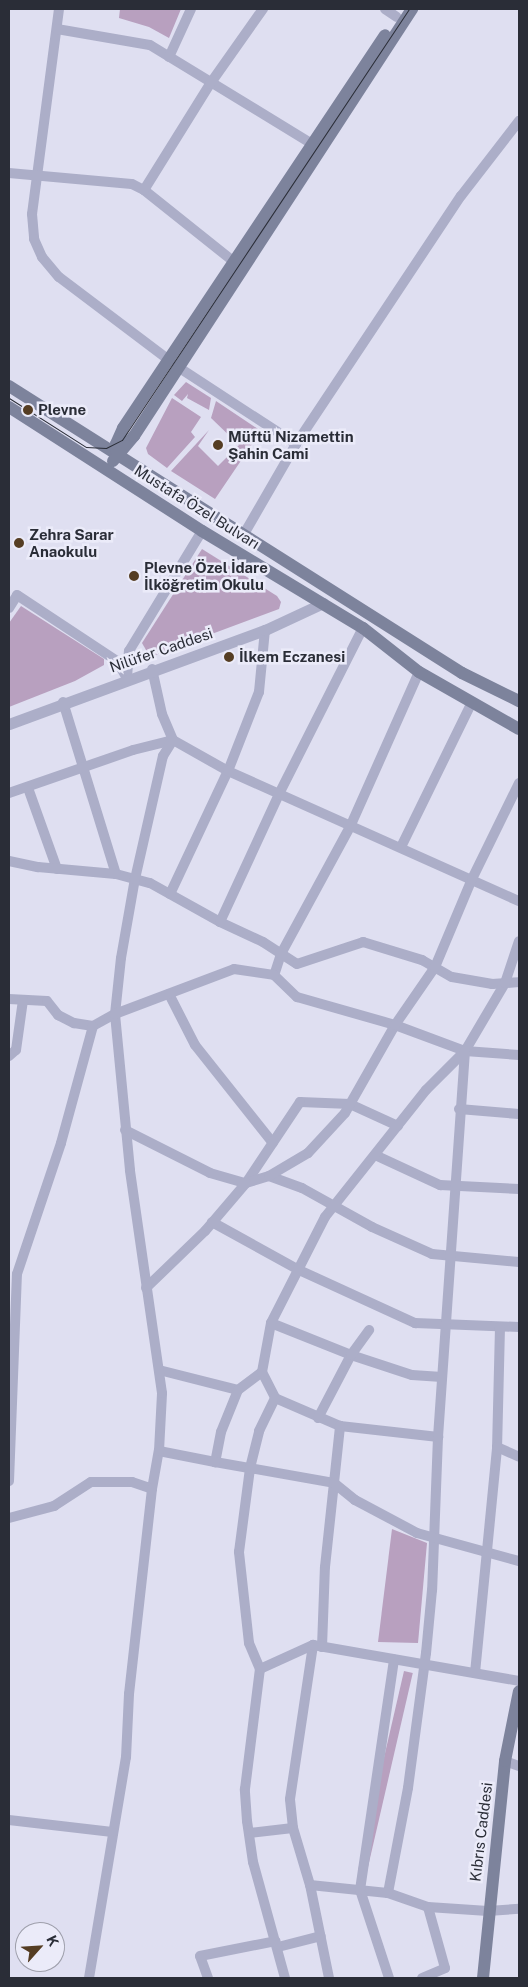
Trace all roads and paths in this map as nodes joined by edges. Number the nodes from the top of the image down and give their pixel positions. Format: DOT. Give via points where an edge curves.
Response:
graph roads {
  1 [pos="59,9"];
  2 [pos="191,9"];
  3 [pos="263,9"];
  4 [pos="385,9"];
  5 [pos="412,9"];
  6 [pos="400,13"];
  7 [pos="57,29"];
  8 [pos="169,57"];
  9 [pos="210,84"];
  10 [pos="519,121"];
  11 [pos="312,144"];
  12 [pos="9,173"];
  13 [pos="36,177"];
  14 [pos="144,190"];
  15 [pos="233,261"];
  16 [pos="174,364"];
  17 [pos="9,386"];
  18 [pos="9,407"];
  19 [pos="296,444"];
  20 [pos="117,454"];
  21 [pos="108,470"];
  22 [pos="202,531"];
  23 [pos="244,534"];
  24 [pos="323,603"];
  25 [pos="9,608"];
  26 [pos="363,628"];
  27 [pos="265,630"];
  28 [pos="152,669"];
  29 [pos="419,672"];
  30 [pos="127,678"];
  31 [pos="519,701"];
  32 [pos="63,702"];
  33 [pos="472,702"];
  34 [pos="9,724"];
  35 [pos="519,729"];
  36 [pos="173,740"];
  37 [pos="84,767"];
  38 [pos="228,771"];
  39 [pos="519,783"];
  40 [pos="28,788"];
  41 [pos="280,792"];
  42 [pos="9,793"];
  43 [pos="351,825"];
  44 [pos="401,847"];
  45 [pos="9,861"];
  46 [pos="57,869"];
  47 [pos="116,874"];
  48 [pos="135,879"];
  49 [pos="472,879"];
  50 [pos="170,894"];
  51 [pos="519,901"];
  52 [pos="220,922"];
  53 [pos="519,941"];
  54 [pos="281,954"];
  55 [pos="435,967"];
  56 [pos="274,975"];
  57 [pos="519,982"];
  58 [pos="505,983"];
  59 [pos="169,994"];
  60 [pos="9,999"];
  61 [pos="23,1000"];
  62 [pos="116,1014"];
  63 [pos="395,1024"];
  64 [pos="93,1026"];
  65 [pos="465,1051"];
  66 [pos="519,1055"];
  67 [pos="9,1056"];
  68 [pos="350,1104"];
  69 [pos="459,1109"];
  70 [pos="519,1114"];
  71 [pos="398,1126"];
  72 [pos="125,1130"];
  73 [pos="273,1143"];
  74 [pos="375,1155"];
  75 [pos="269,1176"];
  76 [pos="246,1183"];
  77 [pos="454,1185"];
  78 [pos="519,1189"];
  79 [pos="334,1204"];
  80 [pos="212,1222"];
  81 [pos="450,1256"];
  82 [pos="20,1262"];
  83 [pos="519,1262"];
  84 [pos="9,1265"];
  85 [pos="299,1270"];
  86 [pos="146,1288"];
  87 [pos="271,1323"];
  88 [pos="445,1324"];
  89 [pos="500,1327"];
  90 [pos="519,1328"];
  91 [pos="369,1330"];
  92 [pos="351,1355"];
  93 [pos="159,1370"];
  94 [pos="262,1372"];
  95 [pos="442,1377"];
  96 [pos="238,1390"];
  97 [pos="275,1398"];
  98 [pos="318,1418"];
  99 [pos="340,1426"];
  100 [pos="438,1437"];
  101 [pos="10,1443"];
  102 [pos="497,1447"];
  103 [pos="159,1451"];
  104 [pos="519,1457"];
  105 [pos="215,1462"];
  106 [pos="250,1468"];
  107 [pos="9,1481"];
  108 [pos="334,1483"];
  109 [pos="152,1488"];
  110 [pos="9,1518"];
  111 [pos="434,1538"];
  112 [pos="489,1551"];
  113 [pos="519,1561"];
  114 [pos="317,1646"];
  115 [pos="394,1659"];
  116 [pos="425,1664"];
  117 [pos="260,1669"];
  118 [pos="475,1673"];
  119 [pos="519,1681"];
  120 [pos="519,1691"];
  121 [pos="505,1761"];
  122 [pos="519,1766"];
  123 [pos="9,1820"];
  124 [pos="293,1828"];
  125 [pos="112,1832"];
  126 [pos="249,1833"];
  127 [pos="310,1885"];
  128 [pos="360,1890"];
  129 [pos="388,1893"];
  130 [pos="428,1908"];
  131 [pos="519,1909"];
  132 [pos="488,1911"];
  133 [pos="321,1936"];
  134 [pos="277,1944"];
  135 [pos="89,1978"];
  136 [pos="208,1978"];
  137 [pos="285,1978"];
  138 [pos="329,1978"];
  139 [pos="389,1978"];
  140 [pos="422,1978"];
  141 [pos="483,1978"];
  1 -- 7 [label="street"];
  2 -- 8 [label="street"];
  3 -- 9 [label="street"];
  4 -- 6 [label="street"];
  5 -- 16 [label="main road"];
  6 -- 11 [label="main road"];
  7 -- 8 [label="street" via="150,45"];
  7 -- 13 [label="street"];
  8 -- 9 [label="street"];
  9 -- 11 [label="street"];
  9 -- 14 [label="street"];
  10 -- 19 [label="street" via="461,196"];
  11 -- 15 [label="main road"];
  12 -- 13 [label="street"];
  13 -- 14 [label="street" via="132,184"];
  13 -- 16 [label="street" via="32,214 34,238 42,257 59,277"];
  14 -- 15 [label="street"];
  15 -- 16 [label="main road"];
  16 -- 19 [label="street"];
  16 -- 20 [label="main road" via="119,435"];
  17 -- 20 [label="main road, Mustafa Özel Bulvarı"];
  18 -- 21 [label="main road, Mustafa Özel Bulvarı"];
  19 -- 23 [label="street"];
  20 -- 21 [label="main road"];
  20 -- 23 [label="main road, Mustafa Özel Bulvarı"];
  21 -- 22 [label="main road, Mustafa Özel Bulvarı"];
  22 -- 24 [label="main road, Mustafa Özel Bulvarı"];
  22 -- 30 [label="street" via="129,651"];
  23 -- 31 [label="main road, Mustafa Özel Bulvarı" via="462,673"];
  24 -- 26 [label="main road, Mustafa Özel Bulvarı"];
  24 -- 27 [label="street, Nilüfer Caddesi"];
  25 -- 30 [label="street" via="17,595 117,661"];
  26 -- 29 [label="main road, Mustafa Özel Bulvarı"];
  26 -- 41 [label="street"];
  27 -- 28 [label="street, Nilüfer Caddesi"];
  27 -- 38 [label="street" via="259,692"];
  28 -- 30 [label="street, Nilüfer Caddesi"];
  28 -- 36 [label="street" via="162,714"];
  29 -- 33 [label="main road, Mustafa Özel Bulvarı"];
  29 -- 43 [label="street"];
  30 -- 32 [label="street, Nilüfer Caddesi"];
  32 -- 34 [label="street, Nilüfer Caddesi"];
  32 -- 37 [label="street"];
  33 -- 35 [label="main road, Mustafa Özel Bulvarı"];
  33 -- 44 [label="street"];
  36 -- 37 [label="street"];
  36 -- 38 [label="street"];
  36 -- 48 [label="street" via="163,756"];
  37 -- 40 [label="street"];
  37 -- 47 [label="street"];
  38 -- 41 [label="street"];
  38 -- 50 [label="street"];
  39 -- 49 [label="street"];
  40 -- 42 [label="street"];
  40 -- 46 [label="street"];
  41 -- 43 [label="street"];
  41 -- 52 [label="street"];
  43 -- 44 [label="street"];
  43 -- 54 [label="street"];
  44 -- 49 [label="street"];
  45 -- 46 [label="street"];
  46 -- 47 [label="street"];
  47 -- 48 [label="street"];
  48 -- 50 [label="street"];
  48 -- 62 [label="street" via="121,958"];
  49 -- 51 [label="street"];
  49 -- 55 [label="street"];
  50 -- 52 [label="street"];
  52 -- 54 [label="street"];
  53 -- 58 [label="street"];
  54 -- 55 [label="street" via="297,964 363,942"];
  54 -- 56 [label="street"];
  55 -- 58 [label="street" via="452,977"];
  55 -- 63 [label="street"];
  56 -- 59 [label="street" via="234,969"];
  56 -- 63 [label="street" via="297,997"];
  57 -- 58 [label="street"];
  58 -- 65 [label="street"];
  59 -- 62 [label="street"];
  59 -- 73 [label="street" via="195,1045"];
  60 -- 61 [label="street"];
  61 -- 64 [label="street" via="47,1001 58,1015 74,1023"];
  61 -- 67 [label="street" via="16,1050"];
  62 -- 64 [label="street"];
  62 -- 72 [label="street"];
  63 -- 65 [label="street"];
  63 -- 68 [label="street"];
  64 -- 82 [label="street" via="60,1142"];
  65 -- 66 [label="street"];
  65 -- 69 [label="street"];
  65 -- 71 [label="street" via="426,1090"];
  68 -- 71 [label="street"];
  68 -- 73 [label="street" via="300,1102"];
  68 -- 75 [label="street" via="308,1153"];
  69 -- 70 [label="street"];
  69 -- 77 [label="street"];
  71 -- 74 [label="street"];
  72 -- 76 [label="street" via="210,1173"];
  72 -- 86 [label="street"];
  73 -- 76 [label="street"];
  74 -- 77 [label="street" via="440,1185"];
  74 -- 79 [label="street"];
  75 -- 76 [label="street"];
  75 -- 79 [label="street"];
  76 -- 80 [label="street"];
  77 -- 78 [label="street"];
  77 -- 81 [label="street"];
  79 -- 81 [label="street" via="432,1254"];
  79 -- 85 [label="street"];
  80 -- 85 [label="street"];
  80 -- 86 [label="street"];
  81 -- 83 [label="street"];
  81 -- 88 [label="street"];
  82 -- 84 [label="street"];
  82 -- 101 [label="street" via="16,1274"];
  85 -- 87 [label="street"];
  85 -- 88 [label="street" via="415,1323"];
  86 -- 93 [label="street"];
  87 -- 92 [label="street"];
  87 -- 94 [label="street"];
  88 -- 89 [label="street"];
  88 -- 95 [label="street"];
  89 -- 90 [label="street"];
  89 -- 102 [label="street"];
  91 -- 92 [label="street"];
  92 -- 95 [label="street" via="412,1374"];
  92 -- 98 [label="street"];
  93 -- 96 [label="street"];
  93 -- 103 [label="street" via="162,1393"];
  94 -- 96 [label="street"];
  94 -- 97 [label="street"];
  95 -- 100 [label="street"];
  96 -- 105 [label="street" via="221,1432"];
  97 -- 98 [label="street"];
  97 -- 106 [label="street" via="259,1431"];
  98 -- 99 [label="street"];
  99 -- 100 [label="street"];
  99 -- 108 [label="street"];
  100 -- 111 [label="street"];
  101 -- 107 [label="street"];
  102 -- 104 [label="street"];
  102 -- 112 [label="street"];
  103 -- 105 [label="street"];
  103 -- 109 [label="street"];
  105 -- 106 [label="street"];
  106 -- 108 [label="street"];
  106 -- 117 [label="street" via="239,1552 249,1643"];
  108 -- 111 [label="street" via="393,1523"];
  108 -- 114 [label="street"];
  109 -- 110 [label="street" via="132,1482 91,1482 54,1506"];
  109 -- 125 [label="street" via="129,1694 126,1757"];
  111 -- 112 [label="street"];
  111 -- 116 [label="street"];
  112 -- 113 [label="street"];
  112 -- 118 [label="street"];
  114 -- 115 [label="street"];
  114 -- 117 [label="street"];
  114 -- 124 [label="street" via="290,1799"];
  115 -- 116 [label="street"];
  115 -- 128 [label="street"];
  116 -- 118 [label="street"];
  116 -- 129 [label="street" via="408,1788"];
  117 -- 126 [label="street" via="245,1789"];
  118 -- 119 [label="street"];
  120 -- 121 [label="main road, Kıbrıs Caddesi"];
  121 -- 122 [label="street"];
  121 -- 132 [label="main road, Kıbrıs Caddesi"];
  123 -- 125 [label="street"];
  124 -- 126 [label="street"];
  124 -- 127 [label="street"];
  125 -- 135 [label="street"];
  126 -- 134 [label="street" via="253,1862"];
  127 -- 128 [label="street"];
  127 -- 133 [label="street"];
  128 -- 129 [label="street"];
  128 -- 139 [label="street"];
  129 -- 130 [label="street"];
  130 -- 132 [label="street"];
  130 -- 140 [label="street" via="445,1968"];
  131 -- 132 [label="street"];
  132 -- 141 [label="main road, Kıbrıs Caddesi"];
  133 -- 134 [label="street"];
  133 -- 138 [label="street"];
  134 -- 136 [label="street" via="200,1956"];
  134 -- 137 [label="street"];
}
